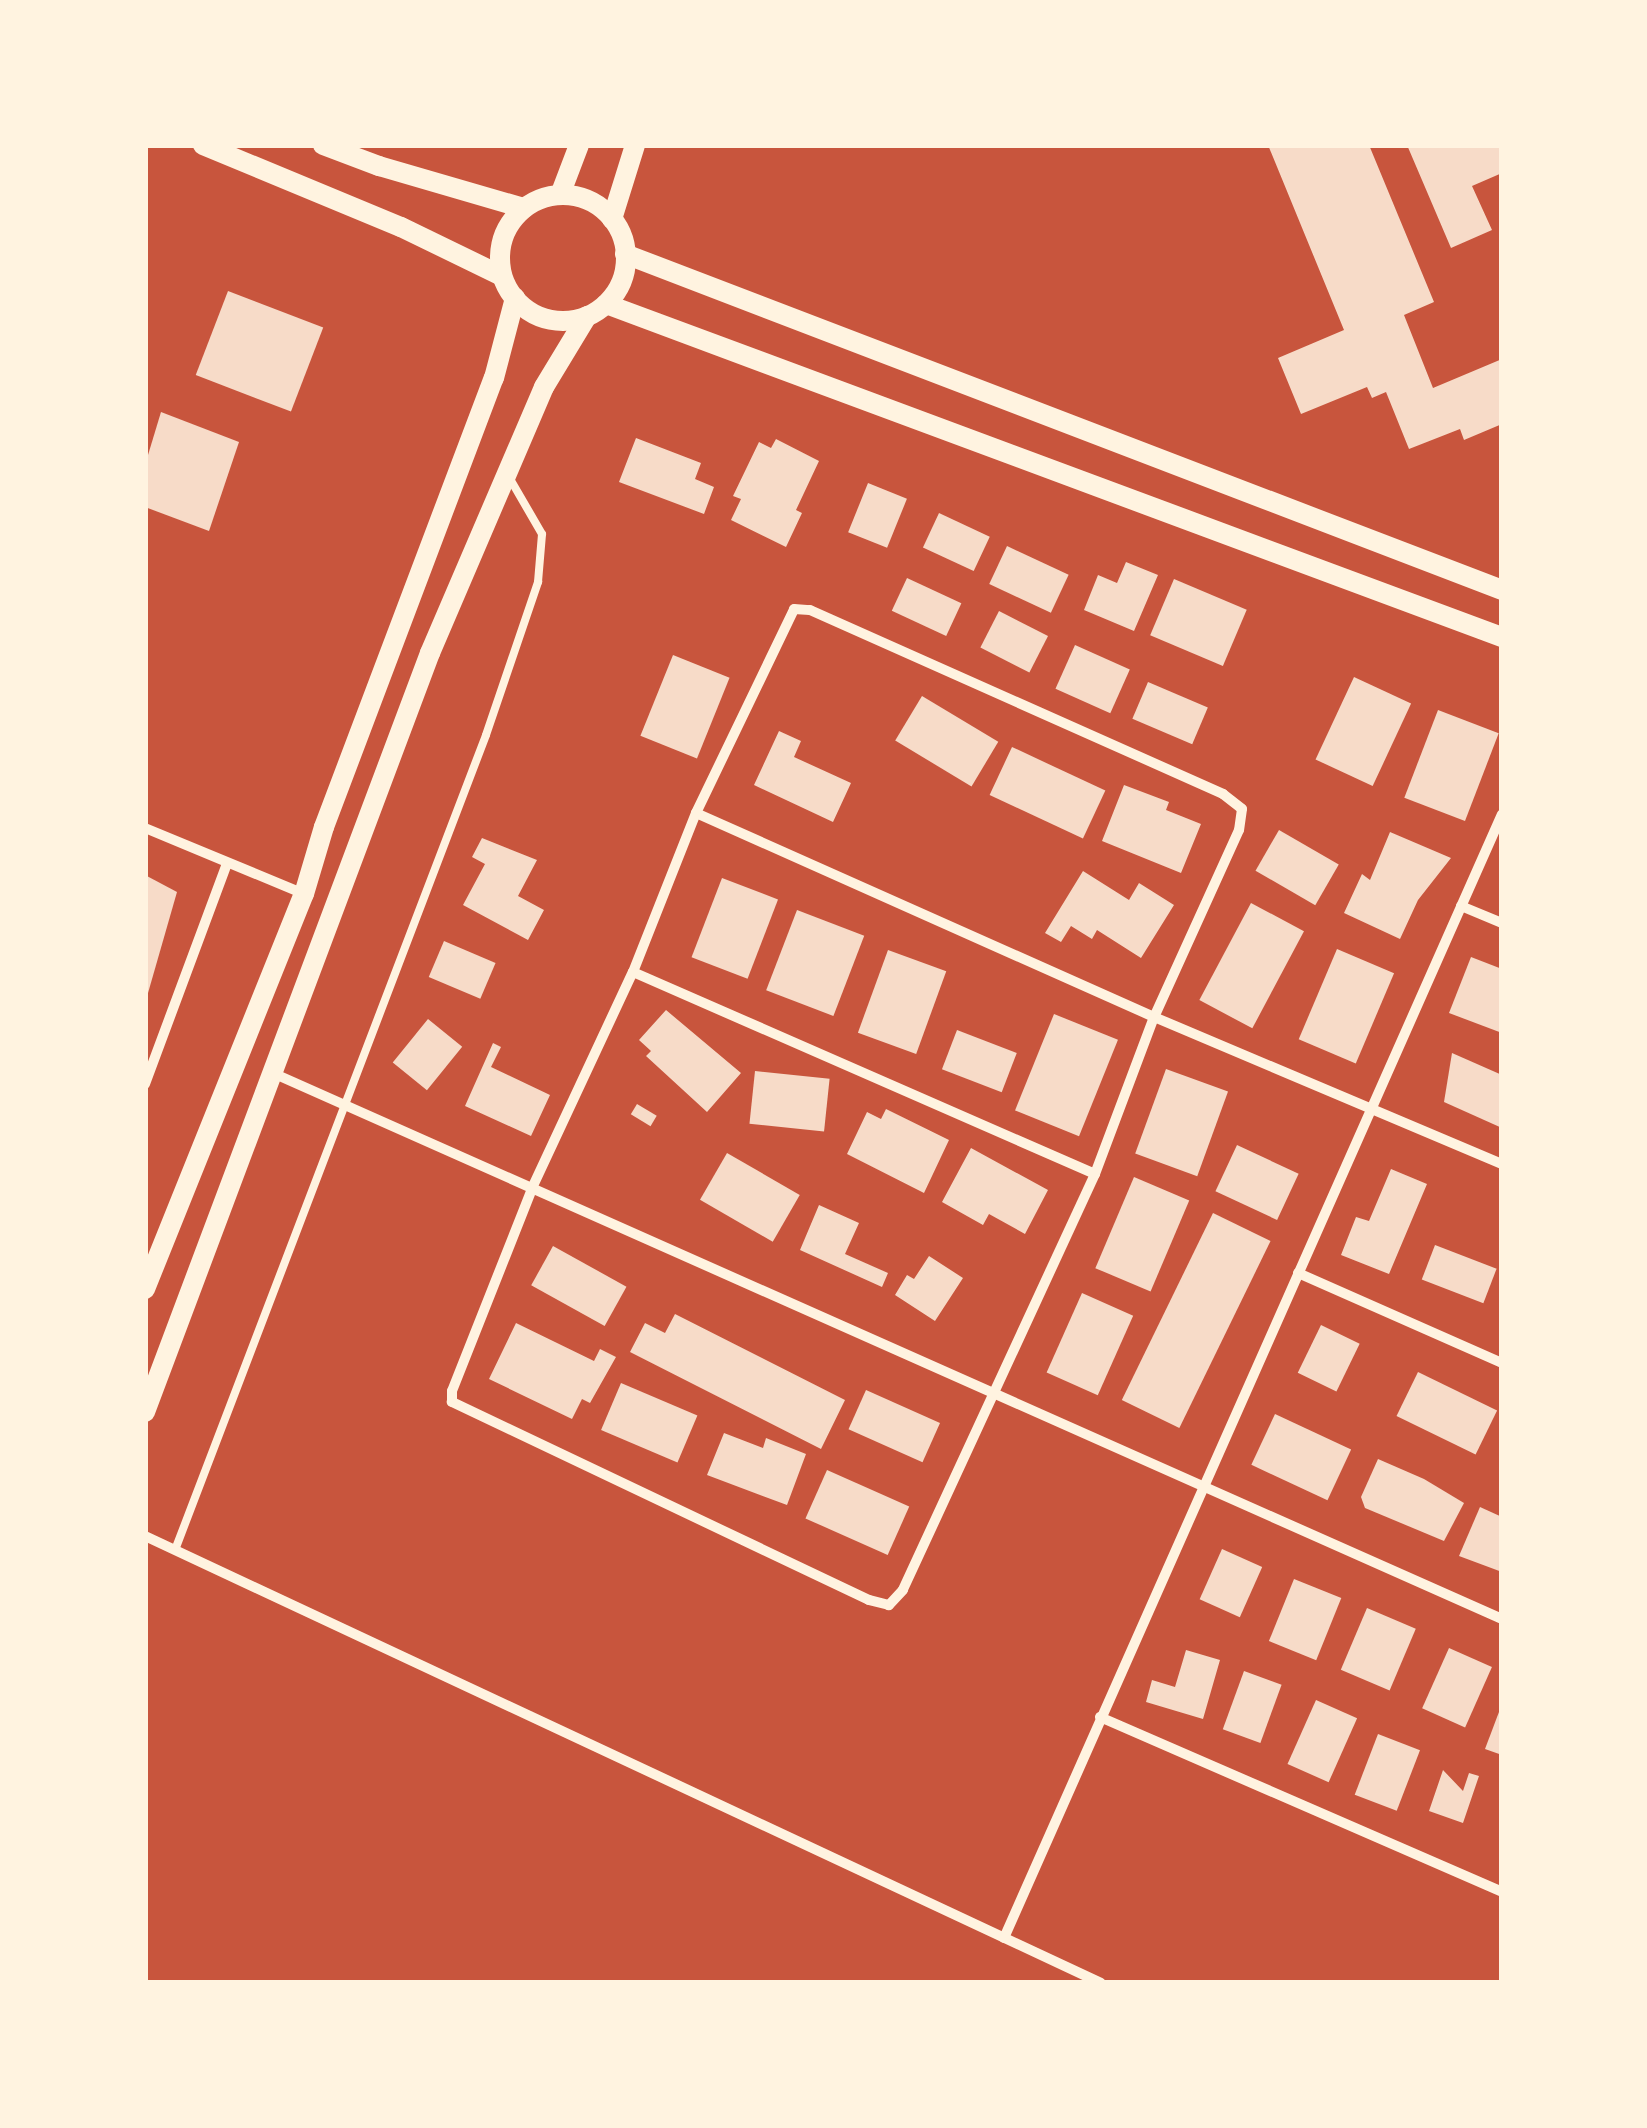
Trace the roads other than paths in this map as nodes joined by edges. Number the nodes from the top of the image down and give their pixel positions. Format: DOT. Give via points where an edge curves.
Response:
graph roads {
  1 [pos="203,145"];
  2 [pos="322,145"];
  3 [pos="579,145"];
  4 [pos="635,145"];
  5 [pos="560,195"];
  6 [pos="524,208"];
  7 [pos="612,219"];
  8 [pos="626,254"];
  9 [pos="502,276"];
  10 [pos="514,298"];
  11 [pos="606,304"];
  12 [pos="587,316"];
  13 [pos="507,473"];
  14 [pos="1502,590"];
  15 [pos="1502,637"];
  16 [pos="696,813"];
  17 [pos="1502,814"];
  18 [pos="145,828"];
  19 [pos="226,864"];
  20 [pos="304,894"];
  21 [pos="1461,906"];
  22 [pos="1502,923"];
  23 [pos="633,972"];
  24 [pos="1154,1017"];
  25 [pos="275,1074"];
  26 [pos="145,1084"];
  27 [pos="342,1104"];
  28 [pos="1372,1106"];
  29 [pos="1502,1164"];
  30 [pos="1095,1174"];
  31 [pos="533,1186"];
  32 [pos="1298,1273"];
  33 [pos="145,1289"];
  34 [pos="1502,1363"];
  35 [pos="995,1394"];
  36 [pos="145,1412"];
  37 [pos="1201,1488"];
  38 [pos="145,1536"];
  39 [pos="176,1550"];
  40 [pos="1502,1619"];
  41 [pos="1100,1716"];
  42 [pos="1502,1892"];
  43 [pos="1004,1938"];
  44 [pos="1101,1983"];
  1 -- 9 [label="main road" via="401,226"];
  2 -- 6 [label="main road"];
  3 -- 5 [label="main road"];
  4 -- 7 [label="main road"];
  5 -- 6 [label="main road"];
  5 -- 7 [label="main road" via="598,206"];
  6 -- 9 [label="main road" via="503,238"];
  7 -- 8 [label="main road"];
  8 -- 11 [label="main road"];
  8 -- 14 [label="main road"];
  9 -- 10 [label="main road"];
  10 -- 12 [label="main road" via="548,319"];
  10 -- 20 [label="main road" via="494,378"];
  11 -- 12 [label="main road"];
  11 -- 15 [label="main road"];
  12 -- 13 [label="main road" via="544,386"];
  13 -- 25 [label="main road" via="430,654"];
  13 -- 27 [label="lane" via="542,534 538,582 486,735"];
  16 -- 23 [label="street"];
  16 -- 24 [label="street"];
  16 -- 24 [label="street" via="794,609 810,610 999,694 1222,794 1242,809 1239,830"];
  17 -- 21 [label="street"];
  18 -- 19 [label="street"];
  19 -- 20 [label="street"];
  19 -- 26 [label="street"];
  20 -- 33 [label="main road"];
  21 -- 22 [label="street"];
  21 -- 28 [label="street"];
  23 -- 30 [label="street"];
  23 -- 31 [label="street"];
  24 -- 28 [label="street"];
  24 -- 30 [label="street"];
  25 -- 27 [label="street"];
  25 -- 36 [label="main road"];
  27 -- 31 [label="street"];
  27 -- 39 [label="lane"];
  28 -- 29 [label="street"];
  28 -- 32 [label="street"];
  30 -- 35 [label="street"];
  31 -- 35 [label="street"];
  31 -- 35 [label="street" via="452,1402 869,1600 889,1604 904,1590"];
  32 -- 34 [label="street"];
  32 -- 37 [label="street"];
  35 -- 37 [label="street"];
  37 -- 40 [label="street"];
  37 -- 41 [label="street"];
  38 -- 39 [label="street"];
  39 -- 43 [label="street"];
  41 -- 42 [label="street"];
  41 -- 43 [label="street"];
  43 -- 44 [label="street"];
}
